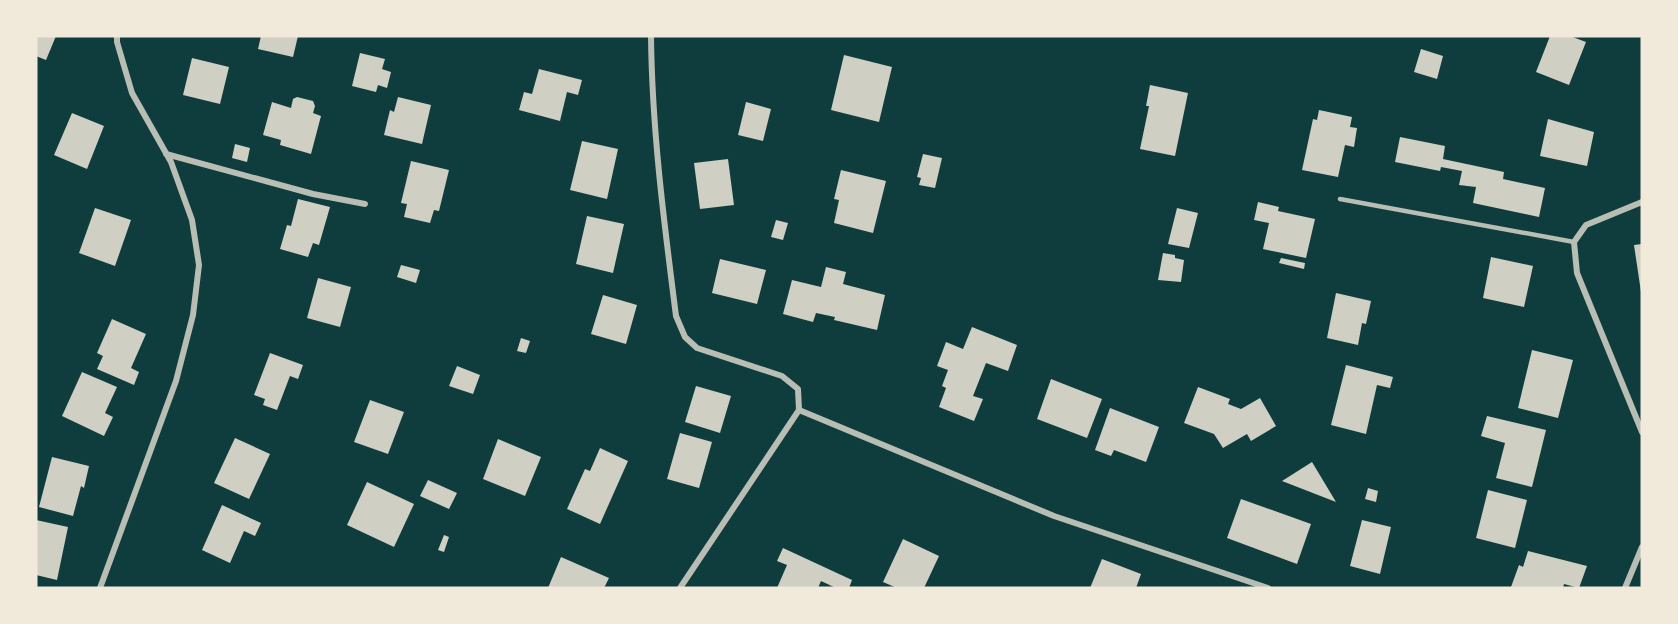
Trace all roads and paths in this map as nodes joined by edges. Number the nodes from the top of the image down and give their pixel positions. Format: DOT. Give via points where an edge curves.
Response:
graph roads {
  1 [pos="117,36"];
  2 [pos="651,36"];
  3 [pos="166,154"];
  4 [pos="1340,199"];
  5 [pos="1642,202"];
  6 [pos="365,204"];
  7 [pos="1574,242"];
  8 [pos="799,410"];
  9 [pos="1642,432"];
  10 [pos="1642,547"];
  11 [pos="100,588"];
  12 [pos="680,588"];
  13 [pos="1268,588"];
  14 [pos="1626,588"];
  1 -- 3 [label="street" via="132,93"];
  2 -- 8 [label="street" via="657,167 676,316 685,337 697,348 782,376 798,389"];
  3 -- 6 [label="street"];
  3 -- 11 [label="street" via="192,220 199,265 193,315 176,381"];
  4 -- 7 [label="lane"];
  5 -- 7 [label="street" via="1586,225"];
  7 -- 9 [label="street" via="1576,273"];
  8 -- 12 [label="street"];
  8 -- 13 [label="street" via="1054,516"];
  10 -- 14 [label="street"];
}
